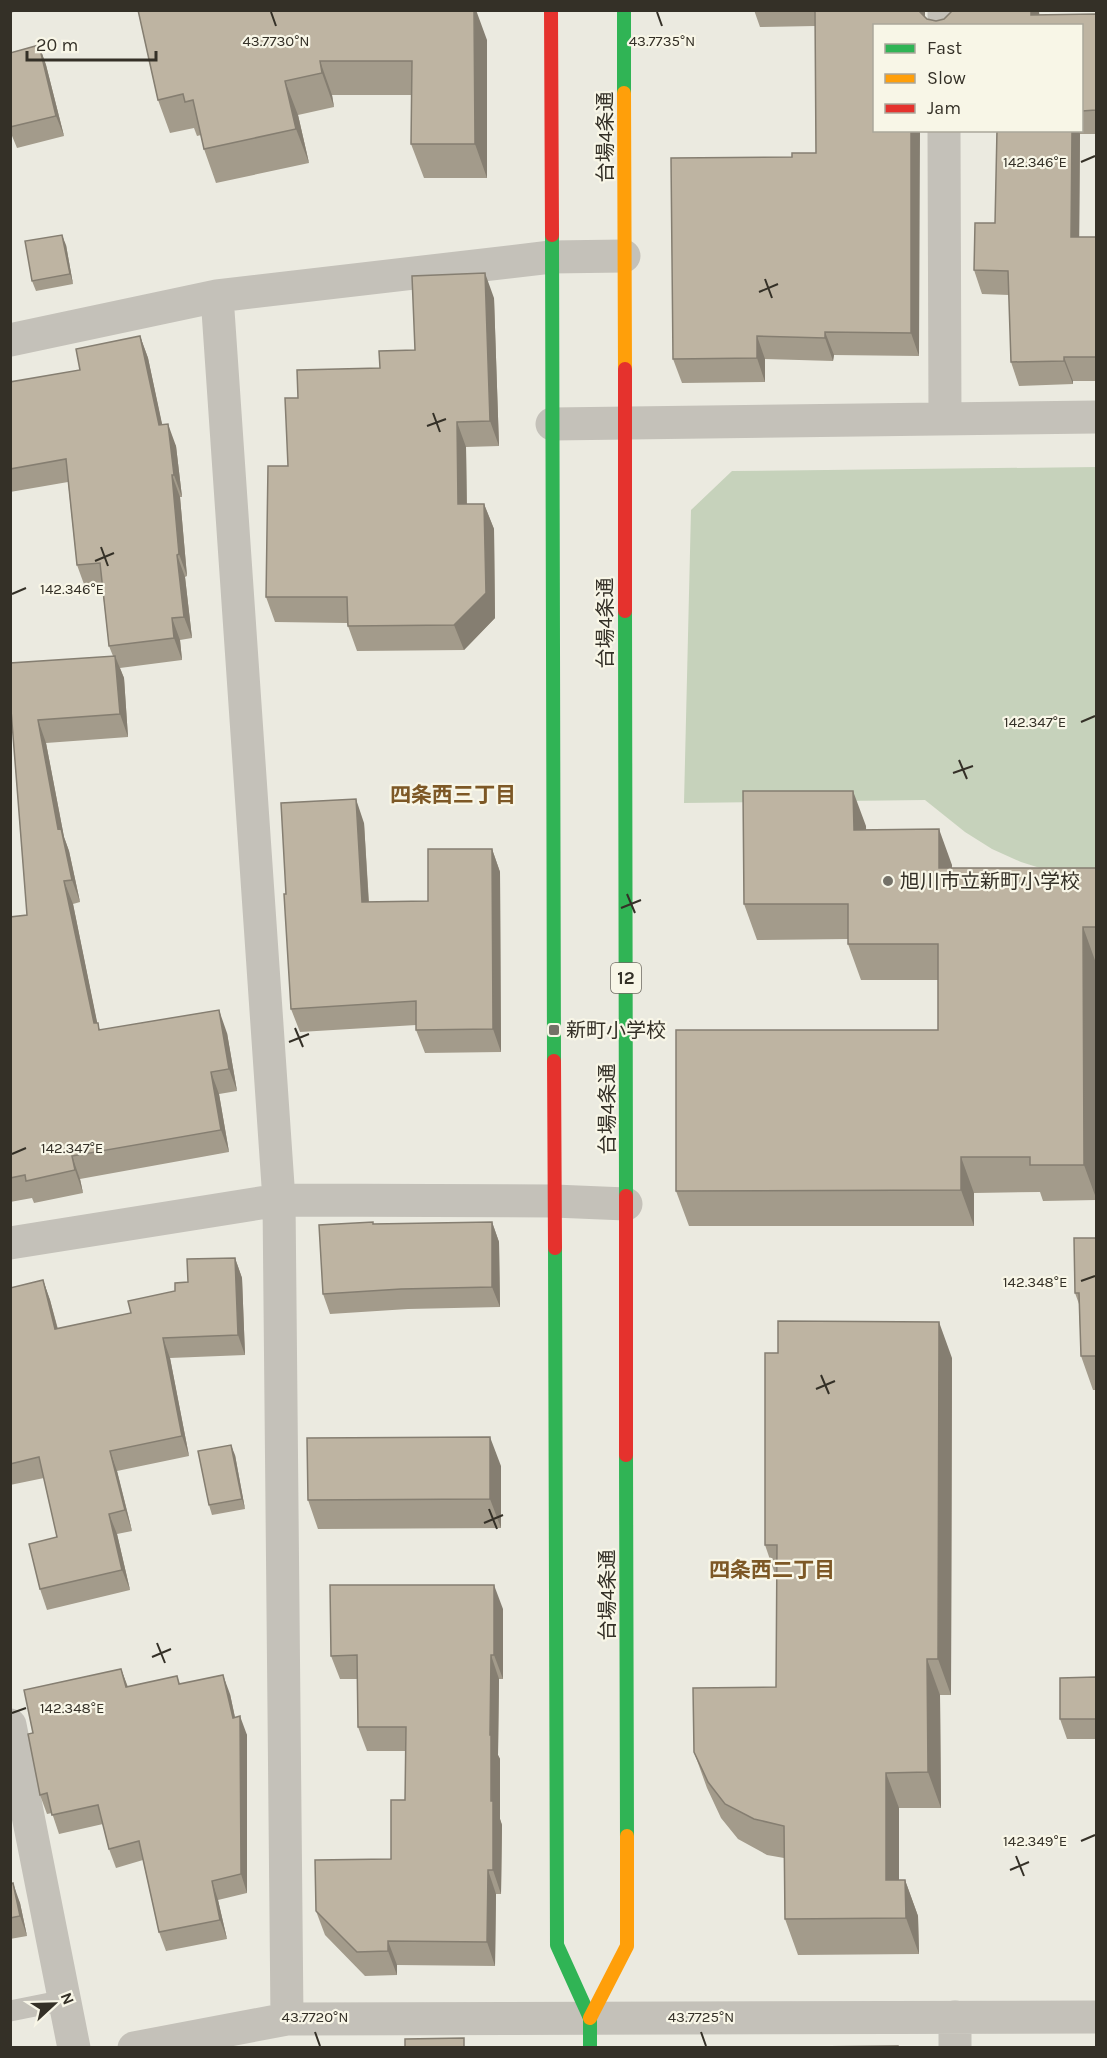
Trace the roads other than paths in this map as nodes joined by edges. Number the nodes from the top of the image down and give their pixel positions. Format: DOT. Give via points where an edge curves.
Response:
graph roads {
  1 [pos="550,10"];
  2 [pos="624,10"];
  3 [pos="944,132"];
  4 [pos="624,256"];
  5 [pos="551,257"];
  6 [pos="217,296"];
  7 [pos="10,340"];
  8 [pos="1096,417"];
  9 [pos="945,419"];
  10 [pos="552,424"];
  11 [pos="624,424"];
  12 [pos="279,1200"];
  13 [pos="554,1201"];
  14 [pos="626,1204"];
  15 [pos="10,1243"];
  16 [pos="10,1725"];
  17 [pos="65,2000"];
  18 [pos="10,2012"];
  19 [pos="1096,2017"];
  20 [pos="287,2019"];
  21 [pos="955,2032"];
  22 [pos="590,2033"];
  23 [pos="74,2048"];
  24 [pos="134,2048"];
  1 -- 5 [label="highway"];
  2 -- 4 [label="highway, 台場4条通 / 12"];
  3 -- 9 [label="street"];
  4 -- 5 [label="street"];
  4 -- 11 [label="highway, 台場4条通 / 12"];
  5 -- 6 [label="street"];
  5 -- 10 [label="highway"];
  6 -- 7 [label="street"];
  6 -- 12 [label="street"];
  8 -- 9 [label="street"];
  9 -- 11 [label="street"];
  10 -- 11 [label="street"];
  10 -- 13 [label="highway"];
  11 -- 14 [label="highway, 台場4条通 / 12"];
  12 -- 13 [label="street"];
  12 -- 15 [label="street"];
  12 -- 20 [label="street"];
  13 -- 14 [label="street"];
  13 -- 22 [label="highway" via="557,1946"];
  14 -- 22 [label="highway, 台場4条通 / 12" via="627,1946"];
  16 -- 17 [label="street"];
  17 -- 18 [label="lane"];
  17 -- 23 [label="street"];
  19 -- 21 [label="street"];
  20 -- 22 [label="street"];
  20 -- 24 [label="street"];
  21 -- 22 [label="street"];
}
